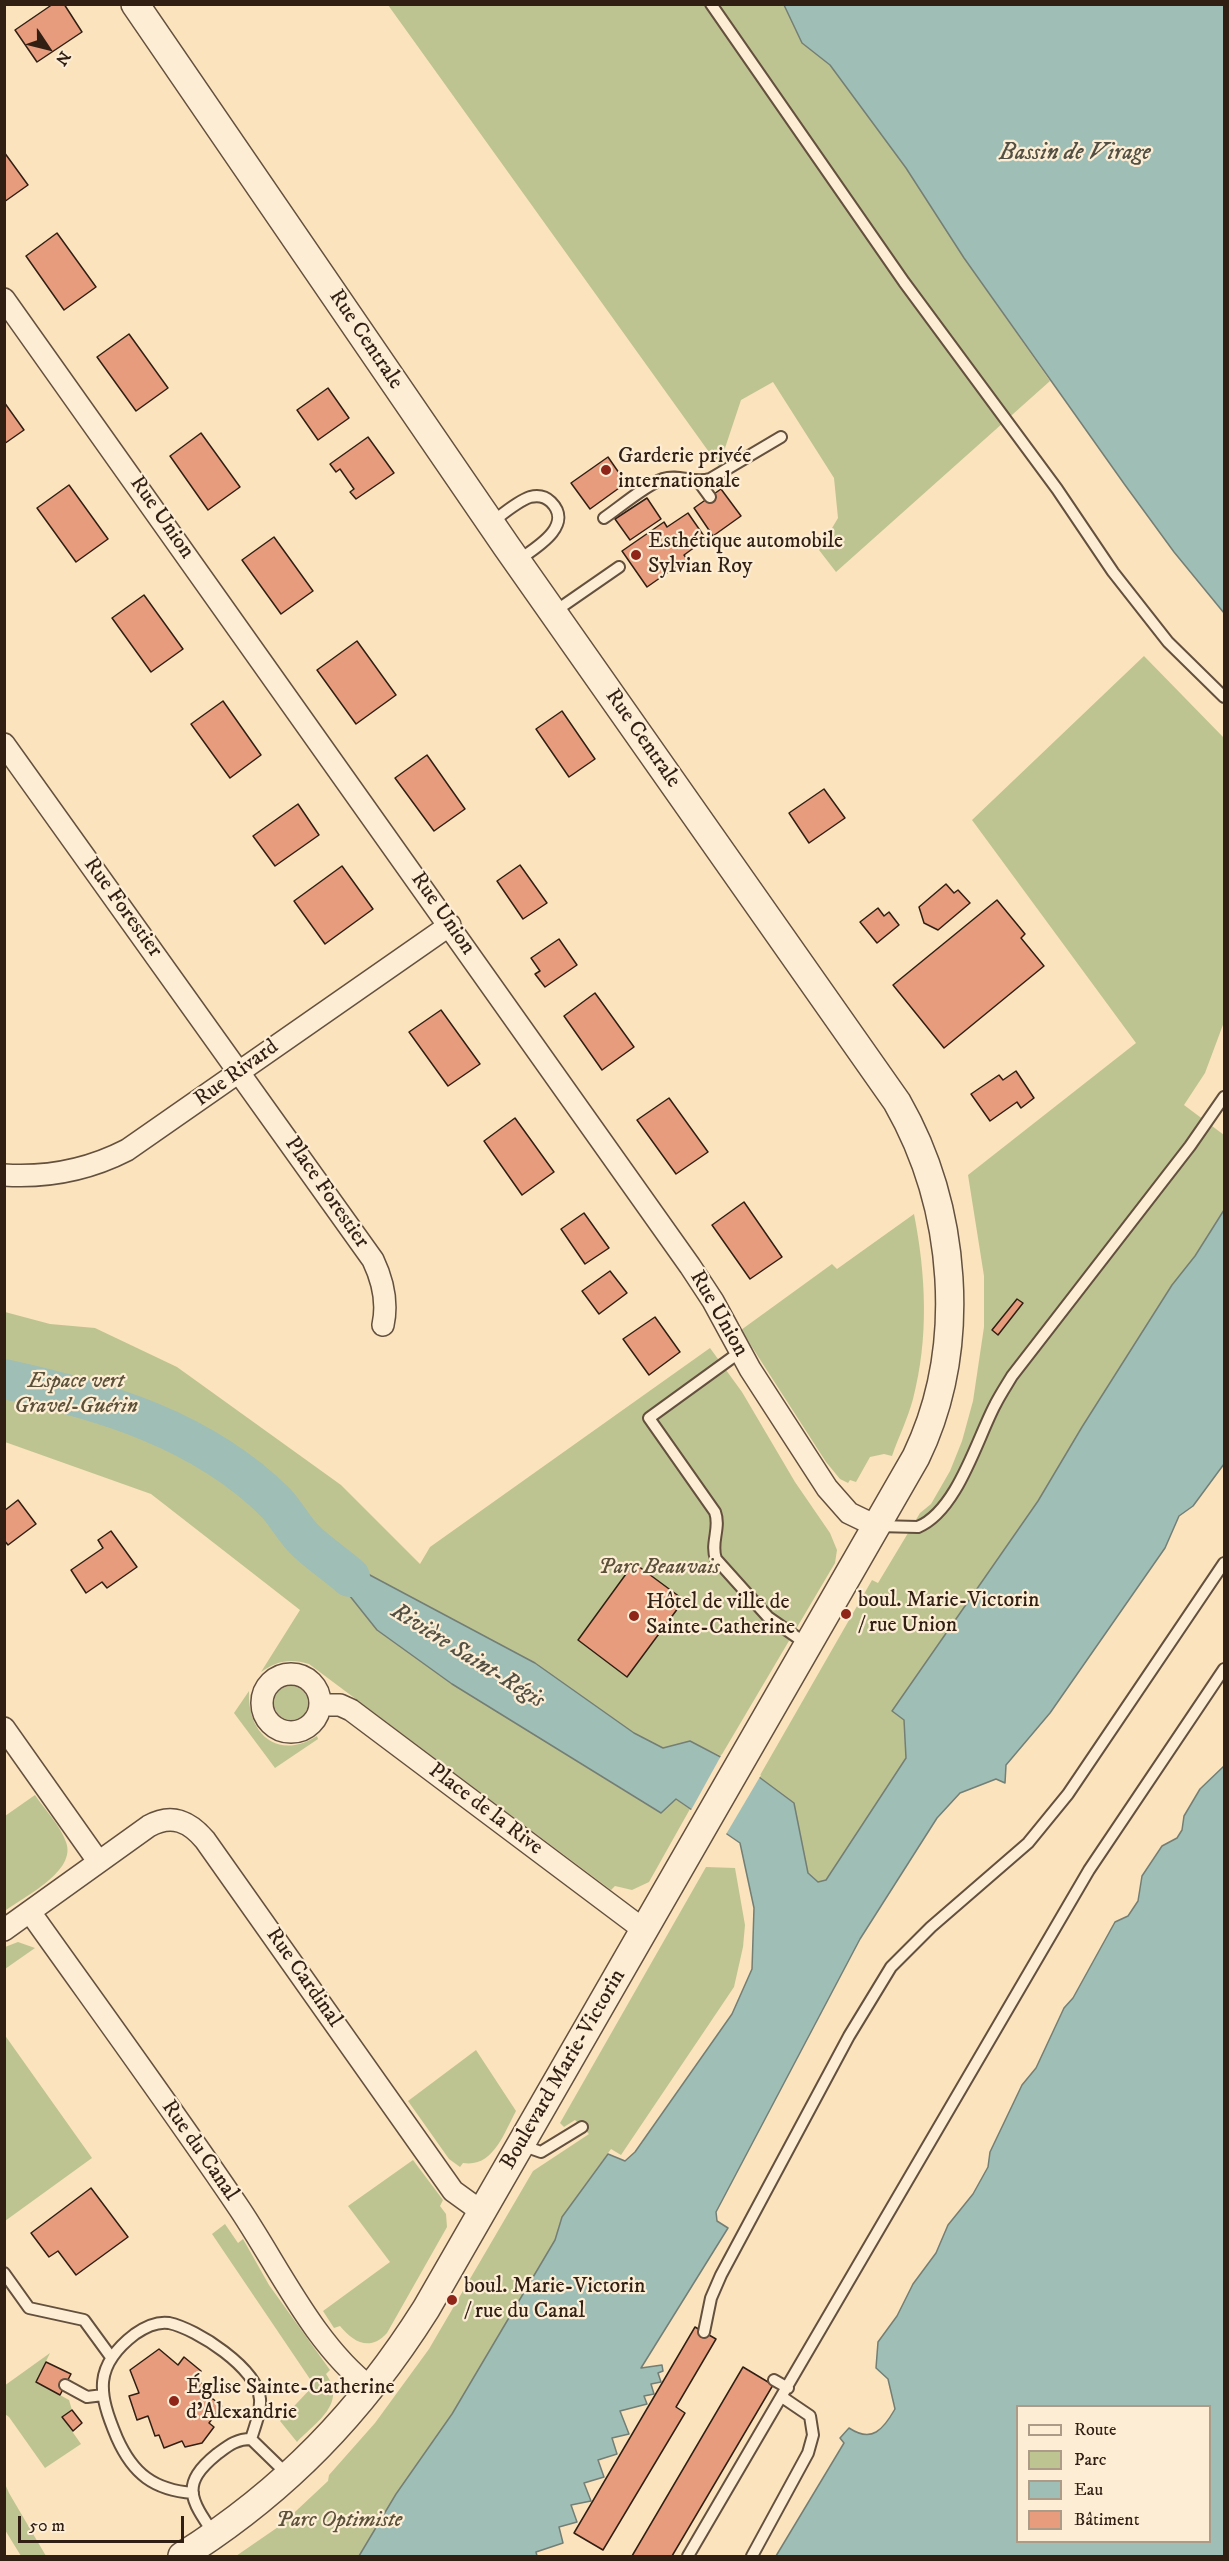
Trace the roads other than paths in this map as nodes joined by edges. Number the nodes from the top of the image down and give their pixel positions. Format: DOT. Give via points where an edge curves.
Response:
graph roads {
  1 [pos="135,4"];
  2 [pos="711,4"];
  3 [pos="4,299"];
  4 [pos="781,437"];
  5 [pos="699,482"];
  6 [pos="710,497"];
  7 [pos="604,518"];
  8 [pos="491,523"];
  9 [pos="517,561"];
  10 [pos="619,567"];
  11 [pos="554,612"];
  12 [pos="1224,697"];
  13 [pos="4,744"];
  14 [pos="450,925"];
  15 [pos="240,1071"];
  16 [pos="1224,1096"];
  17 [pos="4,1176"];
  18 [pos="383,1325"];
  19 [pos="740,1352"];
  20 [pos="876,1526"];
  21 [pos="1224,1563"];
  22 [pos="808,1645"];
  23 [pos="1224,1669"];
  24 [pos="320,1705"];
  25 [pos="4,1728"];
  26 [pos="99,1862"];
  27 [pos="30,1912"];
  28 [pos="4,1929"];
  29 [pos="644,1930"];
  30 [pos="582,2127"];
  31 [pos="520,2145"];
  32 [pos="482,2212"];
  33 [pos="4,2273"];
  34 [pos="704,2332"];
  35 [pos="111,2357"];
  36 [pos="774,2380"];
  37 [pos="65,2385"];
  38 [pos="371,2388"];
  39 [pos="785,2392"];
  40 [pos="104,2395"];
  41 [pos="251,2439"];
  42 [pos="289,2477"];
  43 [pos="193,2493"];
  44 [pos="215,2535"];
  45 [pos="182,2556"];
  46 [pos="688,2556"];
  47 [pos="752,2556"];
  1 -- 8 [label="street, Rue Centrale"];
  2 -- 12 [label="lane" via="904,282 1057,489 1113,572 1168,642"];
  3 -- 14 [label="street, Rue Union"];
  4 -- 5 [label="lane" via="724,472"];
  5 -- 6 [label="lane"];
  5 -- 7 [label="lane" via="662,479"];
  8 -- 9 [label="street, Rue Centrale"];
  8 -- 9 [label="lane" via="538,495 557,509 553,533"];
  9 -- 11 [label="street, Rue Centrale"];
  10 -- 11 [label="lane"];
  11 -- 20 [label="street, Rue Centrale" via="887,1086 909,1125 929,1176 947,1265 949,1316 945,1365 925,1438"];
  13 -- 15 [label="street, Rue Forestier"];
  14 -- 15 [label="street, Rue Rivard"];
  14 -- 19 [label="street, Rue Union" via="695,1273"];
  15 -- 17 [label="street, Rue Rivard" via="155,1133 104,1161 58,1173"];
  15 -- 18 [label="street, Place Forestier" via="373,1260 384,1289"];
  16 -- 20 [label="lane" via="1190,1146 1012,1376 959,1481 939,1510 918,1527"];
  19 -- 20 [label="street, Rue Union" via="827,1488 849,1513"];
  19 -- 22 [label="lane" via="649,1418 715,1512 716,1559 768,1617"];
  20 -- 22 [label="street, Boulevard Marie-Victorin"];
  21 -- 34 [label="lane" via="1044,1825 891,1967 849,2036 721,2275 711,2298"];
  22 -- 29 [label="street, Boulevard Marie-Victorin"];
  23 -- 39 [label="lane" via="1089,1870"];
  24 -- 29 [label="street, Place de la Rive" via="340,1705 351,1710"];
  25 -- 26 [label="street"];
  26 -- 27 [label="street, Rue Cardinal"];
  26 -- 32 [label="street, Rue Cardinal" via="155,1822 175,1819 197,1830 453,2191"];
  27 -- 28 [label="street, Rue Cardinal"];
  27 -- 38 [label="street, Rue du Canal" via="222,2183 298,2302 346,2367"];
  29 -- 31 [label="street, Boulevard Marie-Victorin"];
  30 -- 31 [label="lane" via="541,2152"];
  31 -- 32 [label="street, Boulevard Marie-Victorin"];
  32 -- 38 [label="street, Boulevard Marie-Victorin" via="414,2327"];
  33 -- 35 [label="lane" via="29,2308 84,2320"];
  35 -- 40 [label="lane" via="103,2370"];
  35 -- 41 [label="lane" via="135,2334 155,2324 168,2323 195,2332 236,2362 251,2379 260,2397 260,2410"];
  36 -- 39 [label="lane"];
  37 -- 40 [label="lane" via="87,2397"];
  38 -- 42 [label="street, Boulevard Marie-Victorin"];
  39 -- 46 [label="lane"];
  39 -- 47 [label="lane" via="810,2416 813,2435 808,2453"];
  40 -- 43 [label="lane" via="106,2413 120,2446 143,2477 172,2491"];
  41 -- 42 [label="lane"];
  41 -- 43 [label="lane" via="233,2442 205,2464 195,2476"];
  42 -- 44 [label="street, Boulevard Marie-Victorin"];
  43 -- 44 [label="lane" via="198,2510"];
  44 -- 45 [label="street, Boulevard Marie-Victorin"];
}
